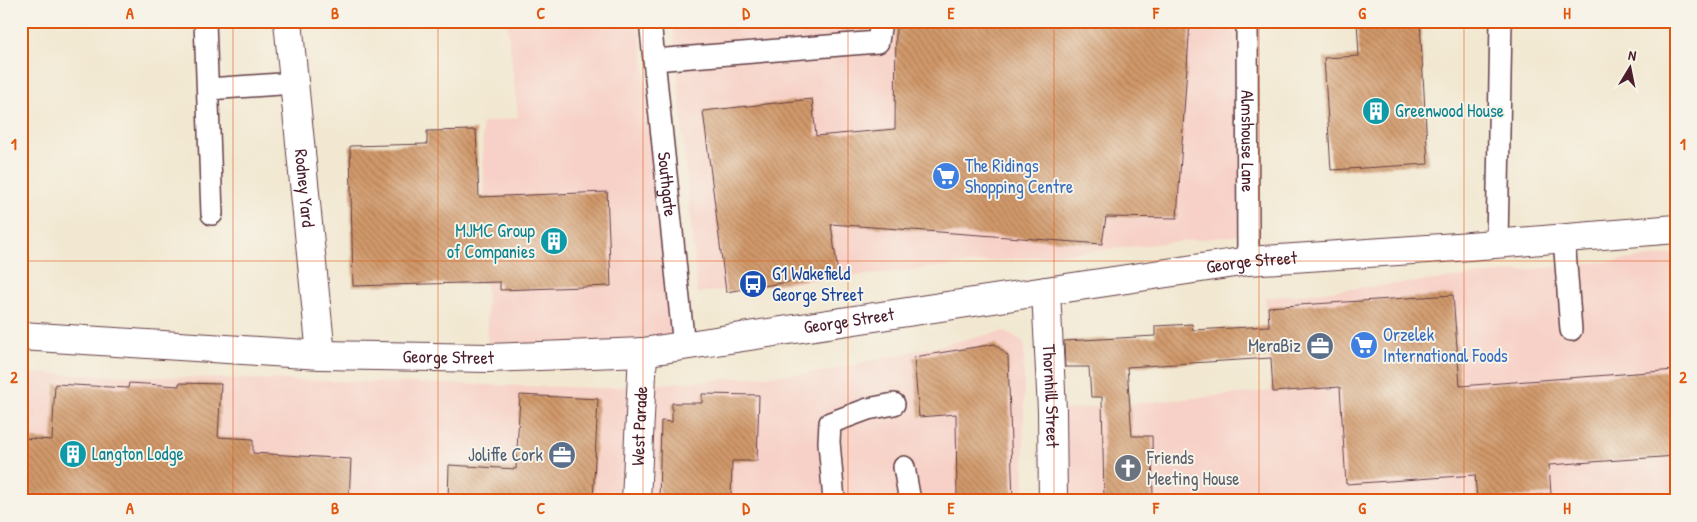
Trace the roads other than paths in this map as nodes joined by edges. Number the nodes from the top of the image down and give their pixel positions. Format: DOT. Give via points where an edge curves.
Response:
graph roads {
  1 [pos="205,21"];
  2 [pos="288,21"];
  3 [pos="650,21"];
  4 [pos="881,21"];
  5 [pos="1247,21"];
  6 [pos="1500,21"];
  7 [pos="654,60"];
  8 [pos="295,83"];
  9 [pos="208,88"];
  10 [pos="212,214"];
  11 [pos="1676,229"];
  12 [pos="1564,238"];
  13 [pos="1497,244"];
  14 [pos="1248,261"];
  15 [pos="1046,291"];
  16 [pos="1571,330"];
  17 [pos="21,336"];
  18 [pos="684,346"];
  19 [pos="642,352"];
  20 [pos="321,355"];
  21 [pos="894,404"];
  22 [pos="904,467"];
  23 [pos="636,501"];
  24 [pos="834,501"];
  25 [pos="910,501"];
  26 [pos="1053,501"];
  1 -- 9 [label="lane"];
  2 -- 8 [label="street, Rodney Yard"];
  3 -- 7 [label="lane, Southgate"];
  4 -- 7 [label="lane" via="878,42"];
  5 -- 14 [label="lane, Almshouse Lane"];
  6 -- 13 [label="lane"];
  7 -- 18 [label="lane, Southgate"];
  8 -- 9 [label="lane"];
  8 -- 20 [label="street, Rodney Yard"];
  9 -- 10 [label="lane"];
  11 -- 12 [label="street, George Street"];
  12 -- 13 [label="street, George Street"];
  12 -- 16 [label="lane"];
  13 -- 14 [label="street, George Street"];
  14 -- 15 [label="street, George Street"];
  15 -- 18 [label="street, George Street"];
  15 -- 26 [label="street, Thornhill Street"];
  17 -- 20 [label="street, George Street"];
  18 -- 19 [label="street, George Street"];
  19 -- 20 [label="street, George Street" via="488,358"];
  19 -- 23 [label="street, West Parade"];
  21 -- 24 [label="lane" via="830,422"];
  22 -- 25 [label="lane"];
}
